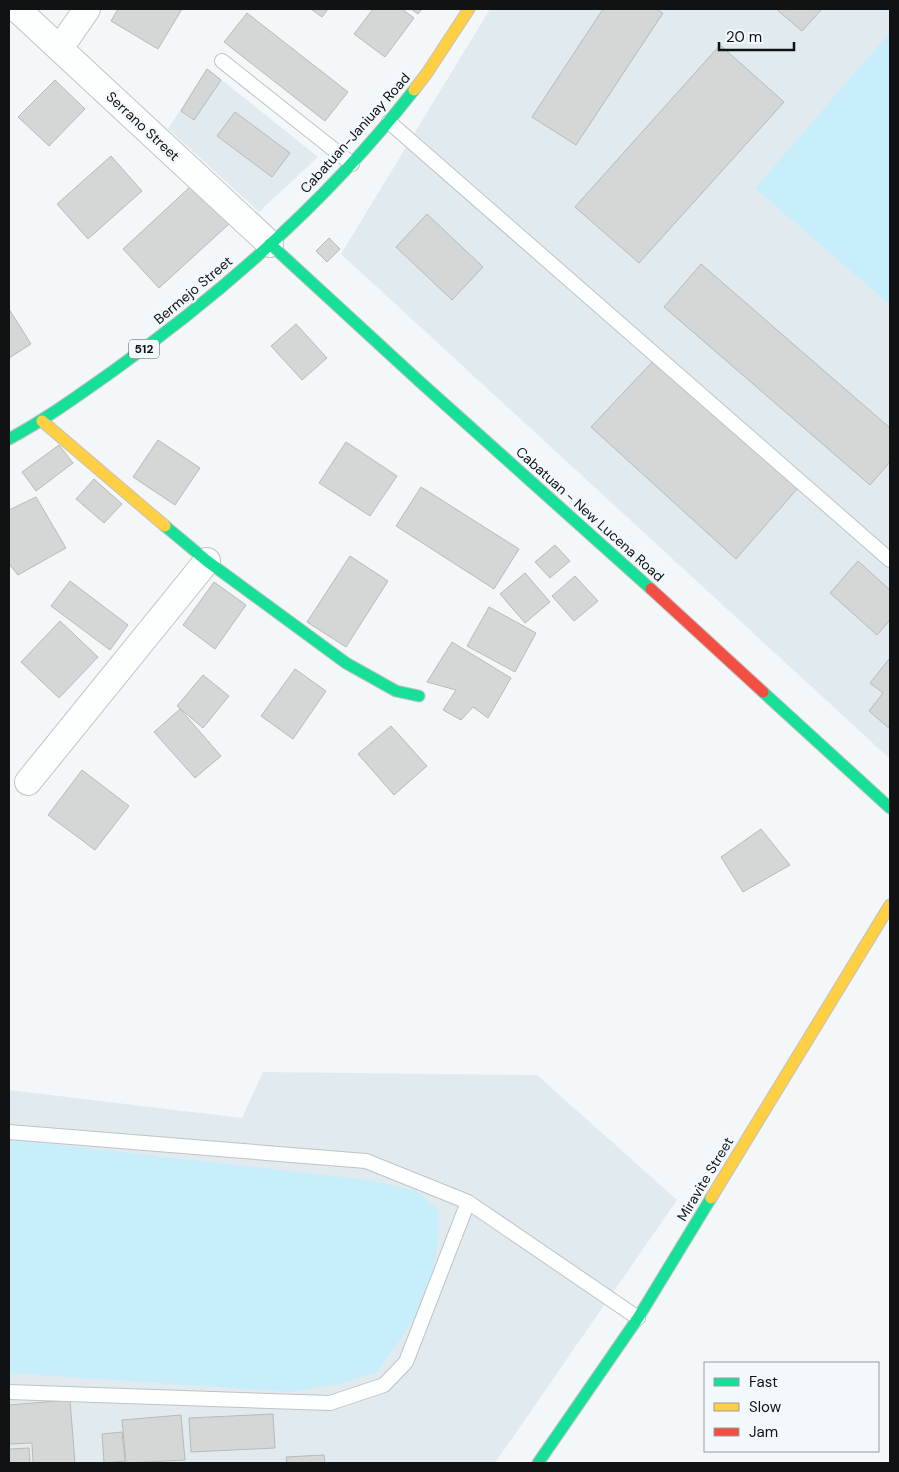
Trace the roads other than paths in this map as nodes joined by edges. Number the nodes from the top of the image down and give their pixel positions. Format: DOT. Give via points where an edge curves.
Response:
graph roads {
  1 [pos="17,9"];
  2 [pos="87,9"];
  3 [pos="469,9"];
  4 [pos="60,48"];
  5 [pos="222,61"];
  6 [pos="389,122"];
  7 [pos="352,164"];
  8 [pos="270,244"];
  9 [pos="42,422"];
  10 [pos="9,439"];
  11 [pos="890,560"];
  12 [pos="207,562"];
  13 [pos="419,696"];
  14 [pos="28,782"];
  15 [pos="890,808"];
  16 [pos="890,905"];
  17 [pos="9,1132"];
  18 [pos="468,1202"];
  19 [pos="638,1318"];
  20 [pos="9,1392"];
  21 [pos="538,1463"];
  1 -- 4 [label="street, Serrano Street"];
  2 -- 4 [label="street"];
  3 -- 6 [label="main road, Cabatuan-Janiuay Road / 512" via="427,73"];
  4 -- 8 [label="street, Serrano Street"];
  5 -- 7 [label="lane"];
  6 -- 7 [label="main road, Cabatuan-Janiuay Road / 512"];
  6 -- 11 [label="lane"];
  7 -- 8 [label="main road, Cabatuan-Janiuay Road / 512"];
  8 -- 9 [label="main road, Bermejo Street / 512" via="220,290 151,344"];
  8 -- 15 [label="main road, Cabatuan - New Lucena Road"];
  9 -- 10 [label="main road, Bermejo Street / 512"];
  9 -- 12 [label="main road"];
  12 -- 13 [label="main road" via="346,662 396,691"];
  12 -- 14 [label="street"];
  16 -- 19 [label="main road, Miravite Street"];
  17 -- 18 [label="lane" via="366,1161"];
  18 -- 19 [label="lane"];
  18 -- 20 [label="lane" via="406,1362 384,1385 330,1403"];
  19 -- 21 [label="main road, Miravite Street"];
}
